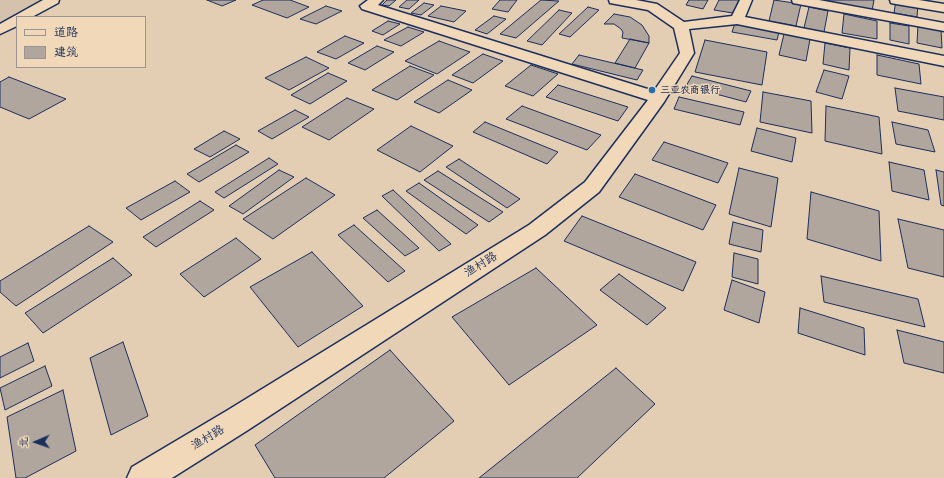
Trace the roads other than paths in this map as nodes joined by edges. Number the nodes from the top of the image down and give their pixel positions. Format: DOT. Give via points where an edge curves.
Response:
graph roads {
  1 [pos="53,0"];
  2 [pos="377,0"];
  3 [pos="615,0"];
  4 [pos="746,0"];
  5 [pos="798,0"];
  6 [pos="896,0"];
  7 [pos="944,8"];
  8 [pos="24,16"];
  9 [pos="737,20"];
  10 [pos="16,21"];
  11 [pos="681,26"];
  12 [pos="944,27"];
  13 [pos="0,30"];
  14 [pos="944,61"];
  15 [pos="658,98"];
  16 [pos="143,478"];
  1 -- 8 [label="street"];
  2 -- 15 [label="street" via="367,6"];
  3 -- 11 [label="street" via="652,7"];
  4 -- 9 [label="street"];
  5 -- 12 [label="street"];
  6 -- 7 [label="street"];
  9 -- 11 [label="street"];
  9 -- 14 [label="street"];
  10 -- 13 [label="street"];
  11 -- 15 [label="street, 渔村路" via="687,53"];
  15 -- 16 [label="street, 渔村路" via="592,187 537,230"];
}
